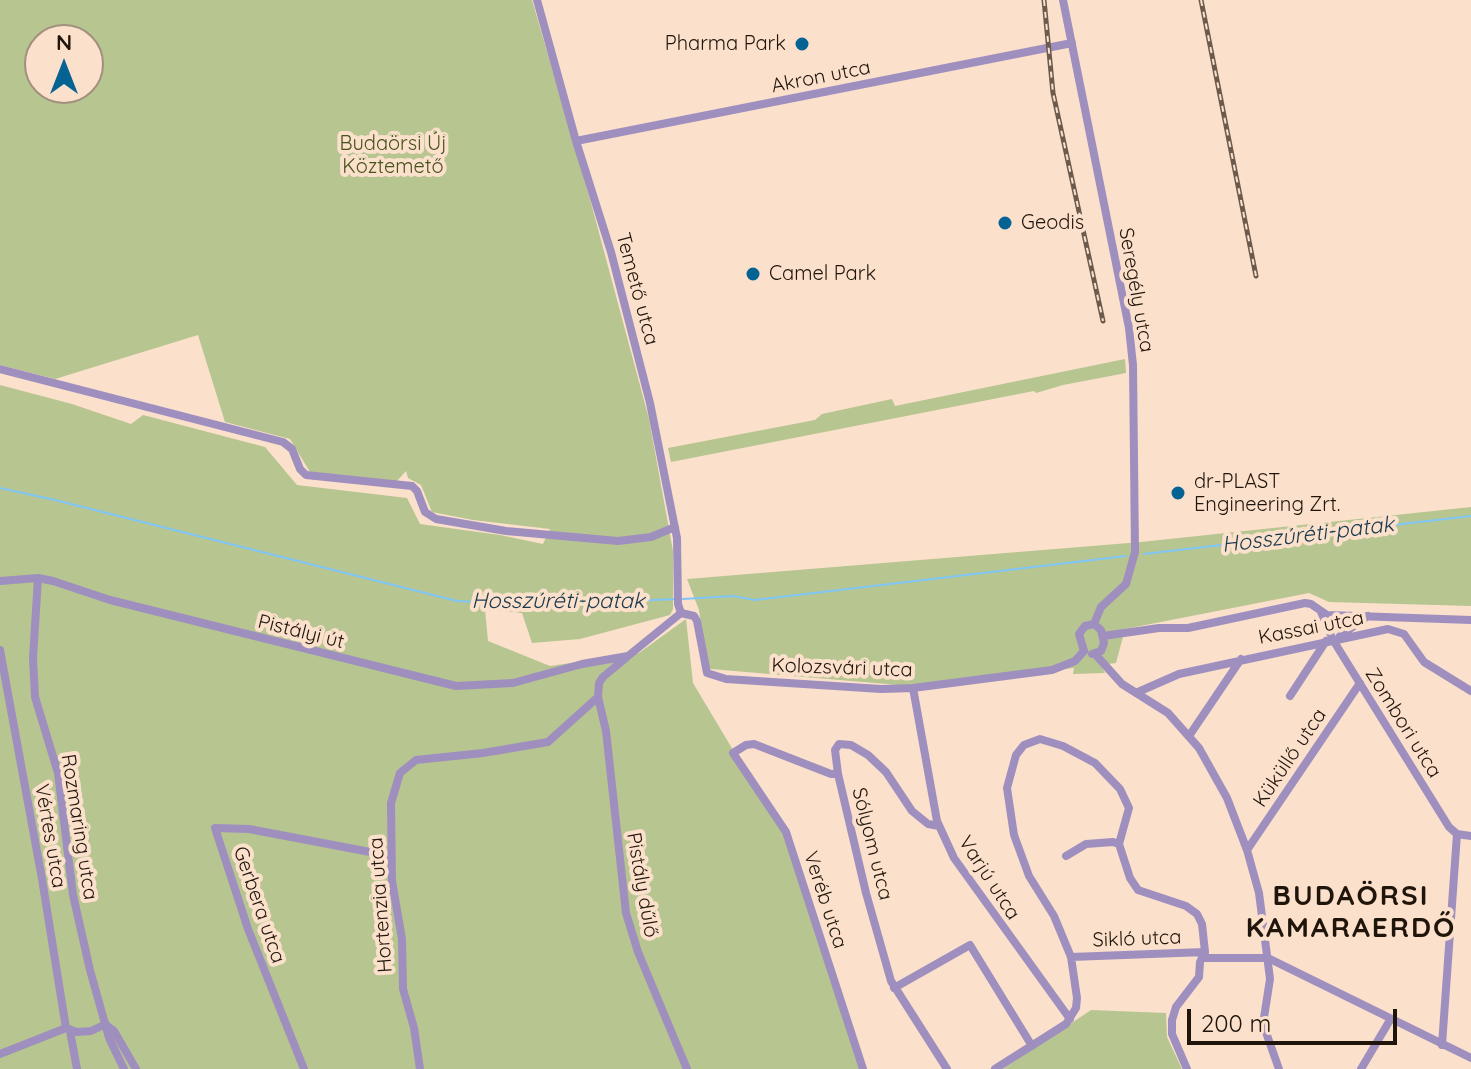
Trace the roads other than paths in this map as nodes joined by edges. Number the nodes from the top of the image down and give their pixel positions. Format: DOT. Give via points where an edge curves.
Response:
graph roads {
  1 [pos="537,0"];
  2 [pos="1063,0"];
  3 [pos="1072,43"];
  4 [pos="576,141"];
  5 [pos="0,369"];
  6 [pos="675,527"];
  7 [pos="38,578"];
  8 [pos="0,582"];
  9 [pos="679,609"];
  10 [pos="1321,612"];
  11 [pos="1368,616"];
  12 [pos="1471,620"];
  13 [pos="1094,624"];
  14 [pos="1103,636"];
  15 [pos="1330,641"];
  16 [pos="1103,647"];
  17 [pos="0,650"];
  18 [pos="1084,651"];
  19 [pos="1095,654"];
  20 [pos="628,656"];
  21 [pos="1241,658"];
  22 [pos="596,661"];
  23 [pos="1113,675"];
  24 [pos="603,677"];
  25 [pos="1360,683"];
  26 [pos="913,688"];
  27 [pos="1471,691"];
  28 [pos="1138,692"];
  29 [pos="1290,696"];
  30 [pos="598,697"];
  31 [pos="1189,736"];
  32 [pos="838,774"];
  33 [pos="939,826"];
  34 [pos="1457,834"];
  35 [pos="1471,836"];
  36 [pos="1119,844"];
  37 [pos="1247,850"];
  38 [pos="391,856"];
  39 [pos="1066,856"];
  40 [pos="1204,955"];
  41 [pos="1071,957"];
  42 [pos="1268,958"];
  43 [pos="894,988"];
  44 [pos="1070,1019"];
  45 [pos="1390,1020"];
  46 [pos="106,1024"];
  47 [pos="68,1030"];
  48 [pos="1442,1045"];
  49 [pos="1032,1046"];
  50 [pos="0,1054"];
  51 [pos="1471,1058"];
  52 [pos="77,1069"];
  53 [pos="124,1069"];
  54 [pos="136,1069"];
  55 [pos="304,1069"];
  56 [pos="420,1069"];
  57 [pos="687,1069"];
  58 [pos="863,1069"];
  59 [pos="947,1069"];
  60 [pos="995,1069"];
  61 [pos="1187,1069"];
  62 [pos="1279,1069"];
  63 [pos="1361,1069"];
  1 -- 4 [label="street, Temető utca"];
  2 -- 3 [label="street, Seregély utca"];
  3 -- 4 [label="street, Akron utca"];
  3 -- 13 [label="street, Seregély utca" via="1133,365 1135,552 1126,584 1101,607"];
  4 -- 6 [label="street, Temető utca" via="650,403"];
  5 -- 6 [label="street" via="283,442 306,475 408,485 417,491 425,512 436,519 618,541"];
  6 -- 9 [label="street, Temető utca"];
  7 -- 8 [label="street, Pistályi út"];
  7 -- 22 [label="street, Pistályi út" via="443,685 513,683"];
  7 -- 46 [label="street, Rozmaring utca" via="35,697 58,773 73,895"];
  9 -- 20 [label="street"];
  9 -- 26 [label="street, Kolozsvári utca" via="694,616 707,673 719,678"];
  10 -- 11 [label="street"];
  10 -- 14 [label="street" via="1305,603 1188,628"];
  10 -- 15 [label="street, Zombori utca"];
  11 -- 12 [label="street"];
  11 -- 15 [label="street"];
  13 -- 14 [label="street"];
  13 -- 18 [label="street" via="1079,634"];
  14 -- 16 [label="street"];
  15 -- 21 [label="street, Kassai utca"];
  15 -- 25 [label="street, Zombori utca"];
  15 -- 27 [label="street, Kassai utca" via="1399,631 1424,662"];
  15 -- 29 [label="street"];
  16 -- 19 [label="street"];
  16 -- 23 [label="street"];
  17 -- 47 [label="street, Vértes utca"];
  18 -- 19 [label="street"];
  18 -- 26 [label="street, Kolozsvári utca" via="1075,661 1052,670"];
  19 -- 23 [label="street"];
  20 -- 22 [label="street, Pistályi út"];
  20 -- 24 [label="street"];
  21 -- 28 [label="street, Kassai utca" via="1179,674"];
  21 -- 31 [label="street"];
  22 -- 24 [label="street"];
  23 -- 28 [label="street"];
  24 -- 30 [label="street"];
  25 -- 34 [label="street, Zombori utca"];
  25 -- 37 [label="street, Küküllő utca"];
  26 -- 33 [label="street, Varjú utca"];
  28 -- 31 [label="street"];
  30 -- 38 [label="street, Hortenzia utca" via="548,742 411,762 400,773 391,798"];
  30 -- 57 [label="street, Pistály dűlő" via="626,913"];
  31 -- 37 [label="street" via="1218,778"];
  32 -- 33 [label="street, Sólyom utca" via="835,750 839,744 851,745 886,772 912,811"];
  32 -- 43 [label="street, Sólyom utca"];
  32 -- 58 [label="street, Veréb utca" via="754,744 733,753 786,832"];
  33 -- 44 [label="street, Varjú utca" via="954,858"];
  34 -- 35 [label="street"];
  34 -- 48 [label="street"];
  36 -- 39 [label="street" via="1086,844"];
  36 -- 40 [label="street" via="1138,890 1197,914"];
  36 -- 41 [label="street" via="1129,808 1120,789 1095,763 1063,746 1040,739 1024,745 1007,788 1014,835"];
  37 -- 42 [label="street"];
  38 -- 55 [label="street, Gerbera utca" via="249,829 215,828 248,929"];
  38 -- 56 [label="street, Hortenzia utca" via="403,989"];
  40 -- 41 [label="street, Sikló utca"];
  40 -- 42 [label="street, Sikló utca"];
  40 -- 61 [label="street" via="1199,977 1172,1020 1172,1034"];
  41 -- 44 [label="street" via="1077,998"];
  42 -- 45 [label="street"];
  42 -- 62 [label="street" via="1263,1024"];
  43 -- 49 [label="street" via="970,945"];
  43 -- 59 [label="street, Sólyom utca"];
  44 -- 49 [label="street"];
  45 -- 48 [label="street"];
  45 -- 63 [label="street"];
  46 -- 47 [label="street" via="91,1031"];
  46 -- 53 [label="street"];
  46 -- 54 [label="street, Rozmaring utca"];
  47 -- 50 [label="street"];
  47 -- 52 [label="street, Vértes utca"];
  48 -- 51 [label="street"];
  49 -- 60 [label="street"];
}
